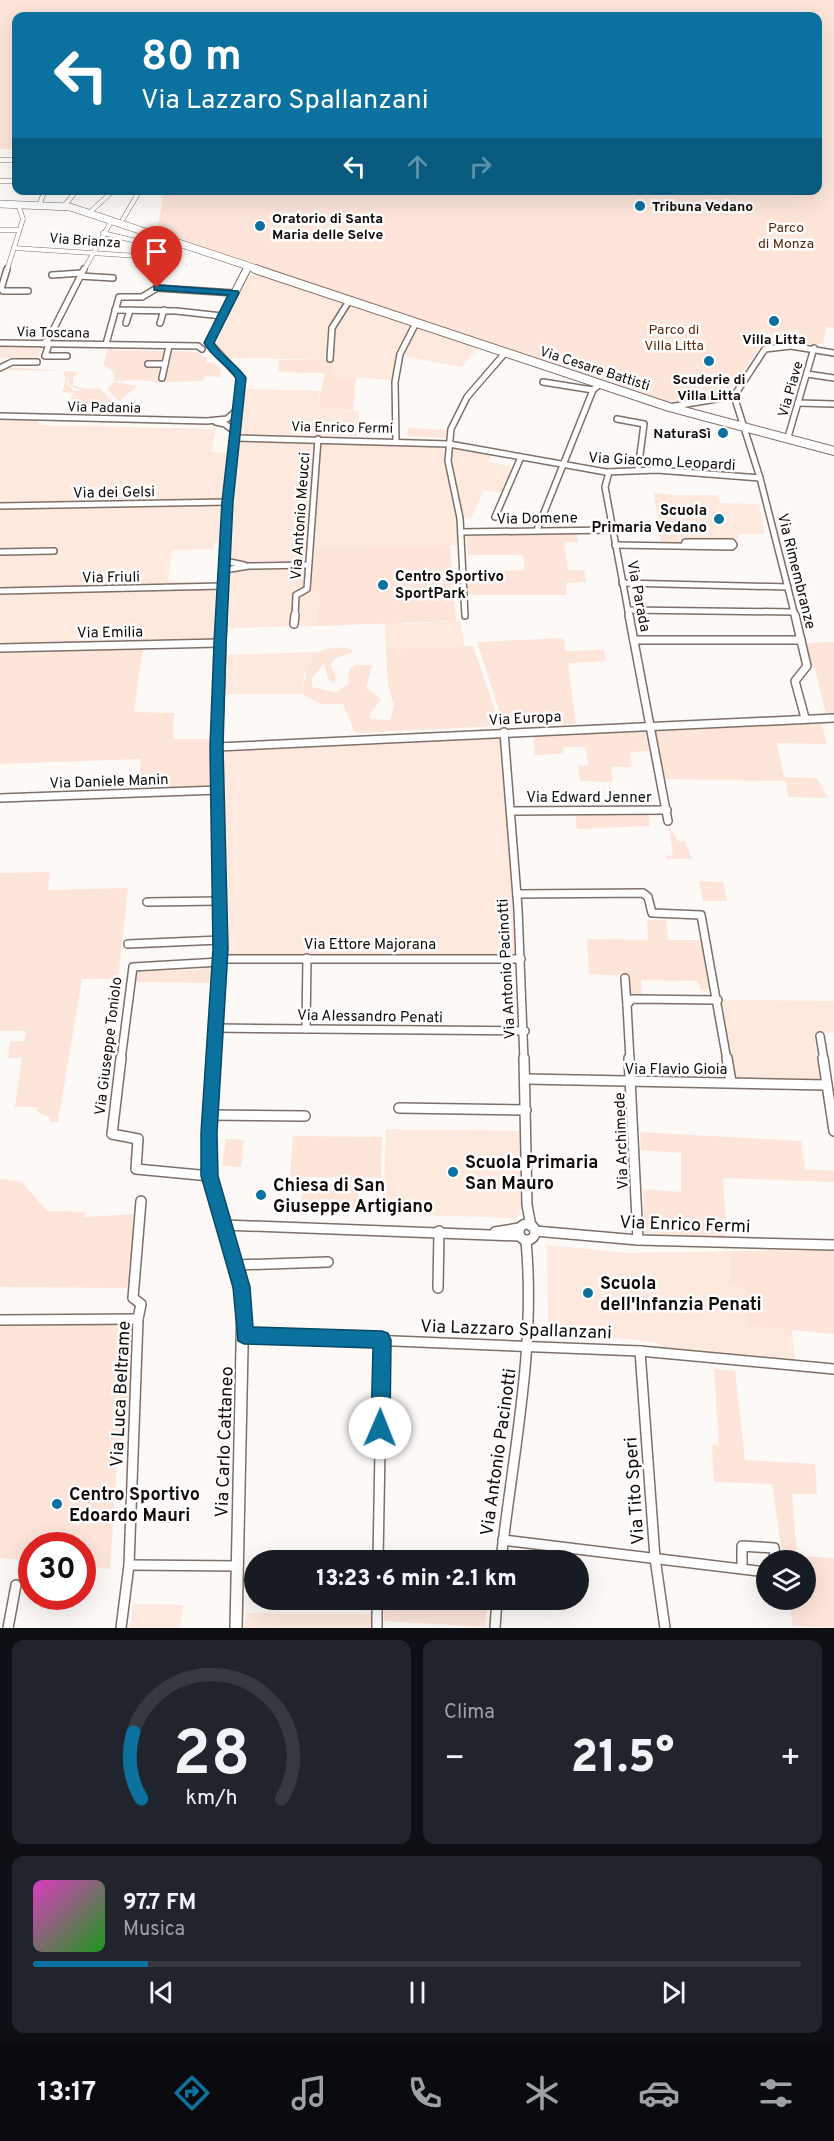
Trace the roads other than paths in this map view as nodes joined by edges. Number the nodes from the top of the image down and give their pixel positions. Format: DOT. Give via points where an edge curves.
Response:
graph roads {
  1 [pos="43,195"];
  2 [pos="73,195"];
  3 [pos="108,195"];
  4 [pos="136,195"];
  5 [pos="0,204"];
  6 [pos="18,204"];
  7 [pos="40,204"];
  8 [pos="64,206"];
  9 [pos="88,213"];
  10 [pos="117,220"];
  11 [pos="0,230"];
  12 [pos="19,230"];
  13 [pos="103,232"];
  14 [pos="136,241"];
  15 [pos="14,248"];
  16 [pos="93,252"];
  17 [pos="154,257"];
  18 [pos="251,272"];
  19 [pos="52,275"];
  20 [pos="81,275"];
  21 [pos="113,278"];
  22 [pos="1,290"];
  23 [pos="28,291"];
  24 [pos="234,293"];
  25 [pos="349,301"];
  26 [pos="115,310"];
  27 [pos="130,310"];
  28 [pos="164,310"];
  29 [pos="222,316"];
  30 [pos="126,323"];
  31 [pos="160,323"];
  32 [pos="416,323"];
  33 [pos="0,343"];
  34 [pos="46,344"];
  35 [pos="106,344"];
  36 [pos="169,346"];
  37 [pos="814,348"];
  38 [pos="202,349"];
  39 [pos="505,353"];
  40 [pos="834,353"];
  41 [pos="67,356"];
  42 [pos="330,359"];
  43 [pos="37,362"];
  44 [pos="148,364"];
  45 [pos="165,364"];
  46 [pos="0,368"];
  47 [pos="807,374"];
  48 [pos="162,378"];
  49 [pos="834,378"];
  50 [pos="543,382"];
  51 [pos="597,387"];
  52 [pos="734,396"];
  53 [pos="798,403"];
  54 [pos="834,404"];
  55 [pos="669,407"];
  56 [pos="237,410"];
  57 [pos="739,414"];
  58 [pos="0,416"];
  59 [pos="617,419"];
  60 [pos="222,421"];
  61 [pos="236,422"];
  62 [pos="732,424"];
  63 [pos="745,427"];
  64 [pos="234,435"];
  65 [pos="788,436"];
  66 [pos="318,439"];
  67 [pos="396,441"];
  68 [pos="449,444"];
  69 [pos="834,451"];
  70 [pos="521,457"];
  71 [pos="563,465"];
  72 [pos="638,471"];
  73 [pos="609,472"];
  74 [pos="760,478"];
  75 [pos="228,502"];
  76 [pos="0,506"];
  77 [pos="495,517"];
  78 [pos="537,530"];
  79 [pos="613,530"];
  80 [pos="461,531"];
  81 [pos="615,544"];
  82 [pos="684,545"];
  83 [pos="54,551"];
  84 [pos="0,552"];
  85 [pos="309,565"];
  86 [pos="225,566"];
  87 [pos="622,583"];
  88 [pos="223,586"];
  89 [pos="788,587"];
  90 [pos="0,591"];
  91 [pos="628,610"];
  92 [pos="794,612"];
  93 [pos="465,616"];
  94 [pos="294,624"];
  95 [pos="634,640"];
  96 [pos="801,640"];
  97 [pos="220,643"];
  98 [pos="0,648"];
  99 [pos="805,718"];
  100 [pos="834,718"];
  101 [pos="650,725"];
  102 [pos="504,732"];
  103 [pos="217,747"];
  104 [pos="219,790"];
  105 [pos="0,798"];
  106 [pos="667,810"];
  107 [pos="511,812"];
  108 [pos="668,821"];
  109 [pos="517,894"];
  110 [pos="220,901"];
  111 [pos="147,903"];
  112 [pos="220,940"];
  113 [pos="128,945"];
  114 [pos="307,958"];
  115 [pos="521,959"];
  116 [pos="220,960"];
  117 [pos="137,965"];
  118 [pos="625,978"];
  119 [pos="718,1000"];
  120 [pos="627,1005"];
  121 [pos="215,1029"];
  122 [pos="306,1029"];
  123 [pos="525,1031"];
  124 [pos="820,1036"];
  125 [pos="526,1079"];
  126 [pos="632,1082"];
  127 [pos="731,1082"];
  128 [pos="827,1085"];
  129 [pos="399,1108"];
  130 [pos="526,1110"];
  131 [pos="210,1115"];
  132 [pos="305,1116"];
  133 [pos="834,1131"];
  134 [pos="210,1176"];
  135 [pos="141,1201"];
  136 [pos="224,1225"];
  137 [pos="440,1231"];
  138 [pos="526,1231"];
  139 [pos="638,1240"];
  140 [pos="834,1245"];
  141 [pos="328,1262"];
  142 [pos="234,1264"];
  143 [pos="438,1288"];
  144 [pos="138,1319"];
  145 [pos="0,1320"];
  146 [pos="244,1335"];
  147 [pos="382,1340"];
  148 [pos="528,1346"];
  149 [pos="640,1351"];
  150 [pos="834,1370"];
  151 [pos="503,1540"];
  152 [pos="378,1550"];
  153 [pos="502,1550"];
  154 [pos="774,1550"];
  155 [pos="655,1558"];
  156 [pos="129,1565"];
  157 [pos="238,1566"];
  158 [pos="742,1568"];
  159 [pos="756,1570"];
  160 [pos="16,1585"];
  161 [pos="377,1610"];
  162 [pos="496,1610"];
  163 [pos="8,1628"];
  164 [pos="121,1628"];
  165 [pos="236,1628"];
  166 [pos="377,1628"];
  167 [pos="495,1628"];
  168 [pos="665,1628"];
  1 -- 7 [label="street"];
  2 -- 8 [label="street"];
  3 -- 9 [label="street"];
  4 -- 10 [label="street"];
  5 -- 6 [label="main road, Via Cesare Battisti"];
  6 -- 7 [label="main road, Via Cesare Battisti"];
  6 -- 12 [label="street" via="23,215"];
  7 -- 8 [label="main road, Via Cesare Battisti"];
  8 -- 9 [label="main road, Via Cesare Battisti"];
  9 -- 10 [label="main road, Via Cesare Battisti"];
  10 -- 13 [label="street"];
  10 -- 18 [label="main road, Via Cesare Battisti"];
  11 -- 12 [label="street"];
  12 -- 15 [label="street"];
  13 -- 14 [label="street"];
  13 -- 16 [label="street"];
  15 -- 16 [label="street, Via Brianza"];
  15 -- 22 [label="street"];
  16 -- 17 [label="street, Via Brianza"];
  16 -- 20 [label="street"];
  18 -- 24 [label="street"];
  18 -- 25 [label="main road, Via Cesare Battisti"];
  19 -- 20 [label="street"];
  20 -- 21 [label="street"];
  20 -- 34 [label="street"];
  22 -- 23 [label="street"];
  24 -- 26 [label="street" via="154,288 142,297 119,297"];
  24 -- 29 [label="street"];
  25 -- 32 [label="main road, Via Cesare Battisti"];
  25 -- 42 [label="street" via="339,310 328,340"];
  26 -- 27 [label="street"];
  26 -- 35 [label="street"];
  27 -- 28 [label="street"];
  27 -- 30 [label="street"];
  28 -- 29 [label="street"];
  28 -- 31 [label="street"];
  29 -- 56 [label="street, Via Carlo Cattaneo" via="209,343 239,372"];
  32 -- 39 [label="main road, Via Cesare Battisti"];
  32 -- 67 [label="street" via="400,354 395,382"];
  33 -- 34 [label="street, Via Toscana"];
  34 -- 35 [label="street, Via Toscana"];
  34 -- 41 [label="street" via="45,356"];
  35 -- 36 [label="street, Via Toscana"];
  36 -- 38 [label="street, Via Toscana"];
  36 -- 45 [label="street"];
  37 -- 40 [label="street"];
  37 -- 47 [label="street, Via Piave"];
  37 -- 52 [label="street" via="765,349"];
  39 -- 51 [label="main road, Via Cesare Battisti"];
  39 -- 68 [label="street" via="457,414"];
  43 -- 46 [label="street" via="12,362"];
  44 -- 45 [label="street"];
  45 -- 48 [label="street"];
  47 -- 49 [label="street"];
  47 -- 53 [label="street, Via Piave"];
  50 -- 51 [label="street"];
  51 -- 55 [label="main road, Via Cesare Battisti"];
  51 -- 71 [label="street"];
  52 -- 55 [label="street"];
  52 -- 57 [label="street, Via Rimembranze"];
  53 -- 54 [label="street"];
  53 -- 65 [label="street, Via Piave"];
  55 -- 62 [label="main road, Via Cesare Battisti"];
  56 -- 60 [label="street"];
  56 -- 61 [label="street, Via Carlo Cattaneo"];
  57 -- 62 [label="street"];
  57 -- 63 [label="street, Via Rimembranze"];
  58 -- 60 [label="street, Via Padania"];
  59 -- 72 [label="street" via="644,424"];
  60 -- 61 [label="street, Via Padania"];
  60 -- 64 [label="street, Via Padania"];
  61 -- 64 [label="street, Via Carlo Cattaneo"];
  62 -- 63 [label="main road, Via Cesare Battisti"];
  63 -- 65 [label="main road, Via Cesare Battisti"];
  63 -- 74 [label="street, Via Rimembranze"];
  64 -- 66 [label="street, Via Enrico Fermi"];
  64 -- 75 [label="street, Via Carlo Cattaneo"];
  65 -- 69 [label="main road, Via Cesare Battisti"];
  66 -- 67 [label="street, Via Enrico Fermi"];
  66 -- 85 [label="street, Via Antonio Meucci"];
  67 -- 68 [label="street, Via Enrico Fermi"];
  68 -- 70 [label="street, Via Enrico Fermi"];
  68 -- 80 [label="street" via="448,461"];
  70 -- 71 [label="street, Via Giacomo Leopardi"];
  70 -- 77 [label="street"];
  71 -- 73 [label="street, Via Giacomo Leopardi"];
  71 -- 78 [label="street"];
  72 -- 73 [label="street, Via Giacomo Leopardi"];
  72 -- 74 [label="street, Via Giacomo Leopardi"];
  73 -- 79 [label="street, Via Parada" via="604,487"];
  74 -- 89 [label="street, Via Rimembranze"];
  75 -- 76 [label="street, Via dei Gelsi"];
  75 -- 86 [label="street, Via Carlo Cattaneo"];
  78 -- 79 [label="street, Via Domene"];
  78 -- 80 [label="street, Via Domene"];
  79 -- 81 [label="street, Via Parada"];
  80 -- 93 [label="street"];
  81 -- 82 [label="street"];
  81 -- 87 [label="street, Via Parada"];
  82 -- 82 [label="street" via="732,547 734,545 732,542"];
  83 -- 84 [label="street"];
  85 -- 86 [label="street"];
  85 -- 94 [label="street, Via Antonio Meucci" via="307,589 296,595"];
  86 -- 88 [label="street, Via Carlo Cattaneo"];
  87 -- 89 [label="street"];
  87 -- 91 [label="street, Via Parada"];
  88 -- 90 [label="street, Via Friuli"];
  88 -- 97 [label="street, Via Carlo Cattaneo"];
  89 -- 92 [label="street, Via Rimembranze"];
  91 -- 92 [label="street"];
  91 -- 95 [label="street, Via Parada"];
  92 -- 96 [label="street, Via Rimembranze"];
  95 -- 96 [label="street"];
  95 -- 101 [label="street, Via Parada"];
  96 -- 99 [label="street, Via Rimembranze" via="807,666 795,680"];
  97 -- 98 [label="street, Via Emilia"];
  97 -- 103 [label="street, Via Carlo Cattaneo"];
  99 -- 100 [label="street, Via Europa"];
  99 -- 101 [label="street, Via Europa"];
  101 -- 102 [label="street, Via Europa"];
  101 -- 106 [label="street, Via Parada"];
  102 -- 103 [label="street, Via Europa"];
  102 -- 107 [label="street, Via Antonio Pacinotti"];
  103 -- 104 [label="street, Via Carlo Cattaneo"];
  104 -- 105 [label="street, Via Daniele Manin"];
  104 -- 110 [label="street, Via Carlo Cattaneo"];
  106 -- 107 [label="street, Via Edward Jenner"];
  106 -- 108 [label="street, Via Parada"];
  107 -- 109 [label="street, Via Antonio Pacinotti"];
  109 -- 115 [label="street, Via Antonio Pacinotti"];
  109 -- 119 [label="street" via="646,894 652,913 701,915"];
  110 -- 111 [label="street"];
  110 -- 112 [label="street, Via Carlo Cattaneo"];
  112 -- 113 [label="street"];
  112 -- 116 [label="street, Via Carlo Cattaneo"];
  114 -- 115 [label="street, Via Ettore Majorana"];
  114 -- 116 [label="street, Via Ettore Majorana"];
  114 -- 122 [label="street"];
  115 -- 123 [label="street, Via Antonio Pacinotti"];
  116 -- 117 [label="street, Via Ettore Majorana"];
  116 -- 121 [label="street, Via Carlo Cattaneo"];
  117 -- 134 [label="street, Via Giuseppe Toniolo" via="131,972 112,1134 138,1139 136,1169"];
  118 -- 120 [label="street, Via Archimede"];
  119 -- 120 [label="street" via="632,999"];
  119 -- 127 [label="street"];
  120 -- 126 [label="street, Via Archimede"];
  121 -- 122 [label="street, Via Alessandro Penati"];
  121 -- 131 [label="street, Via Carlo Cattaneo"];
  122 -- 123 [label="street, Via Alessandro Penati"];
  123 -- 125 [label="street, Via Antonio Pacinotti"];
  124 -- 128 [label="street"];
  125 -- 126 [label="street, Via Flavio Gioia"];
  125 -- 130 [label="street, Via Antonio Pacinotti"];
  126 -- 127 [label="street, Via Flavio Gioia"];
  126 -- 139 [label="street, Via Archimede"];
  127 -- 128 [label="street, Via Flavio Gioia"];
  128 -- 133 [label="street"];
  129 -- 130 [label="street"];
  130 -- 138 [label="street, Via Antonio Pacinotti"];
  131 -- 132 [label="street"];
  131 -- 134 [label="street, Via Carlo Cattaneo"];
  134 -- 136 [label="street, Via Carlo Cattaneo"];
  135 -- 144 [label="street, Via Luca Beltrame" via="133,1298 141,1304"];
  136 -- 137 [label="street, Via Enrico Fermi"];
  136 -- 142 [label="street, Via Carlo Cattaneo"];
  137 -- 138 [label="street, Via Enrico Fermi"];
  137 -- 143 [label="street"];
  138 -- 139 [label="street, Via Enrico Fermi"];
  138 -- 148 [label="street, Via Antonio Pacinotti"];
  139 -- 140 [label="street, Via Enrico Fermi"];
  141 -- 142 [label="street"];
  142 -- 146 [label="street, Via Carlo Cattaneo" via="243,1294"];
  144 -- 145 [label="street"];
  144 -- 156 [label="street, Via Luca Beltrame"];
  146 -- 147 [label="street, Via Lazzaro Spallanzani"];
  146 -- 157 [label="street, Via Carlo Cattaneo"];
  147 -- 148 [label="street, Via Lazzaro Spallanzani"];
  147 -- 152 [label="street"];
  148 -- 149 [label="street, Via Lazzaro Spallanzani"];
  148 -- 151 [label="street, Via Antonio Pacinotti"];
  149 -- 150 [label="street, Via Lazzaro Spallanzani"];
  149 -- 155 [label="street, Via Tito Speri"];
  151 -- 153 [label="street, Via Antonio Pacinotti"];
  151 -- 155 [label="street"];
  154 -- 158 [label="street" via="742,1546"];
  155 -- 158 [label="street"];
  155 -- 168 [label="street, Via Tito Speri"];
  156 -- 157 [label="street"];
  156 -- 164 [label="street, Via Luca Beltrame"];
  157 -- 165 [label="street, Via Carlo Cattaneo"];
  158 -- 159 [label="street"];
  160 -- 163 [label="street"];
  161 -- 166 [label="street"];
  162 -- 167 [label="street"];
}
